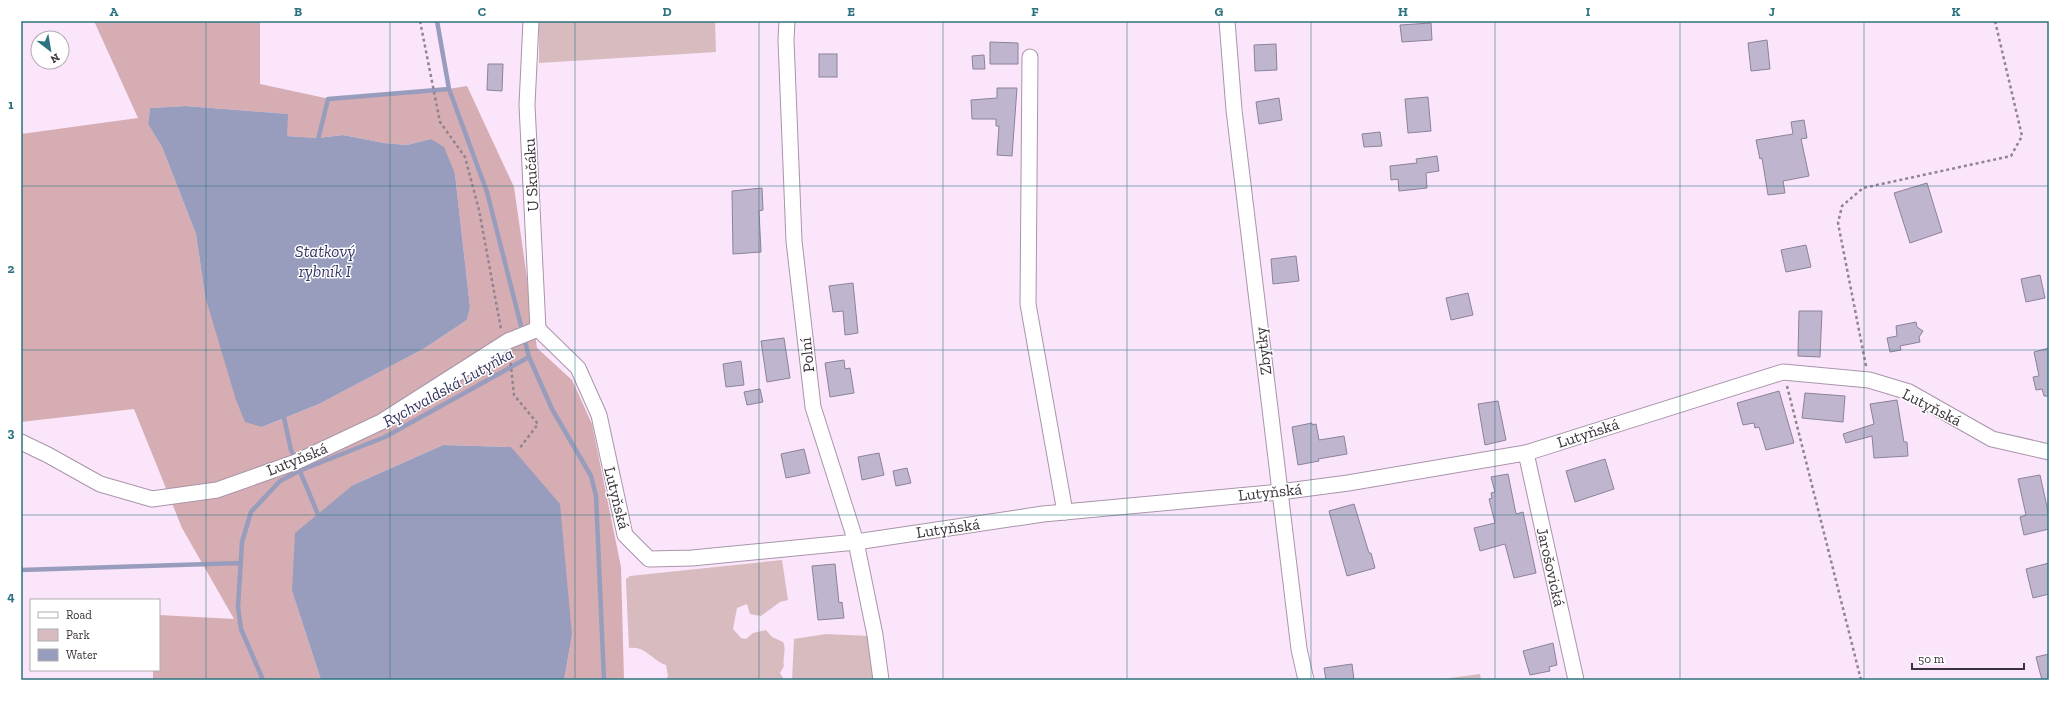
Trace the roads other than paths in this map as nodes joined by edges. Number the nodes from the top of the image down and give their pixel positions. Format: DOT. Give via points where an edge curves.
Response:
graph roads {
  1 [pos="531,21"];
  2 [pos="787,21"];
  3 [pos="1227,21"];
  4 [pos="1030,57"];
  5 [pos="538,329"];
  6 [pos="21,442"];
  7 [pos="2049,452"];
  8 [pos="1526,453"];
  9 [pos="1280,492"];
  10 [pos="1065,512"];
  11 [pos="856,542"];
  12 [pos="881,680"];
  13 [pos="1306,680"];
  14 [pos="1576,680"];
  1 -- 5 [label="street, U Skučáku" via="527,106"];
  2 -- 11 [label="street, Polní" via="794,241 813,407"];
  3 -- 9 [label="street, Zbytky" via="1234,110"];
  4 -- 10 [label="street" via="1028,304"];
  5 -- 6 [label="street, Lutyňská" via="508,341 381,422 296,462 217,490 152,498 100,484"];
  5 -- 11 [label="street, Lutyňská" via="578,368 599,415 625,535 649,559 692,558"];
  7 -- 8 [label="street, Lutyňská" via="1992,439 1909,392 1869,380 1784,372"];
  8 -- 9 [label="street, Lutyňská"];
  8 -- 14 [label="street, Jarošovická"];
  9 -- 10 [label="street, Lutyňská"];
  9 -- 13 [label="street, Zbytky" via="1299,649"];
  10 -- 11 [label="street, Lutyňská"];
  11 -- 12 [label="street, Polní" via="875,635"];
}
